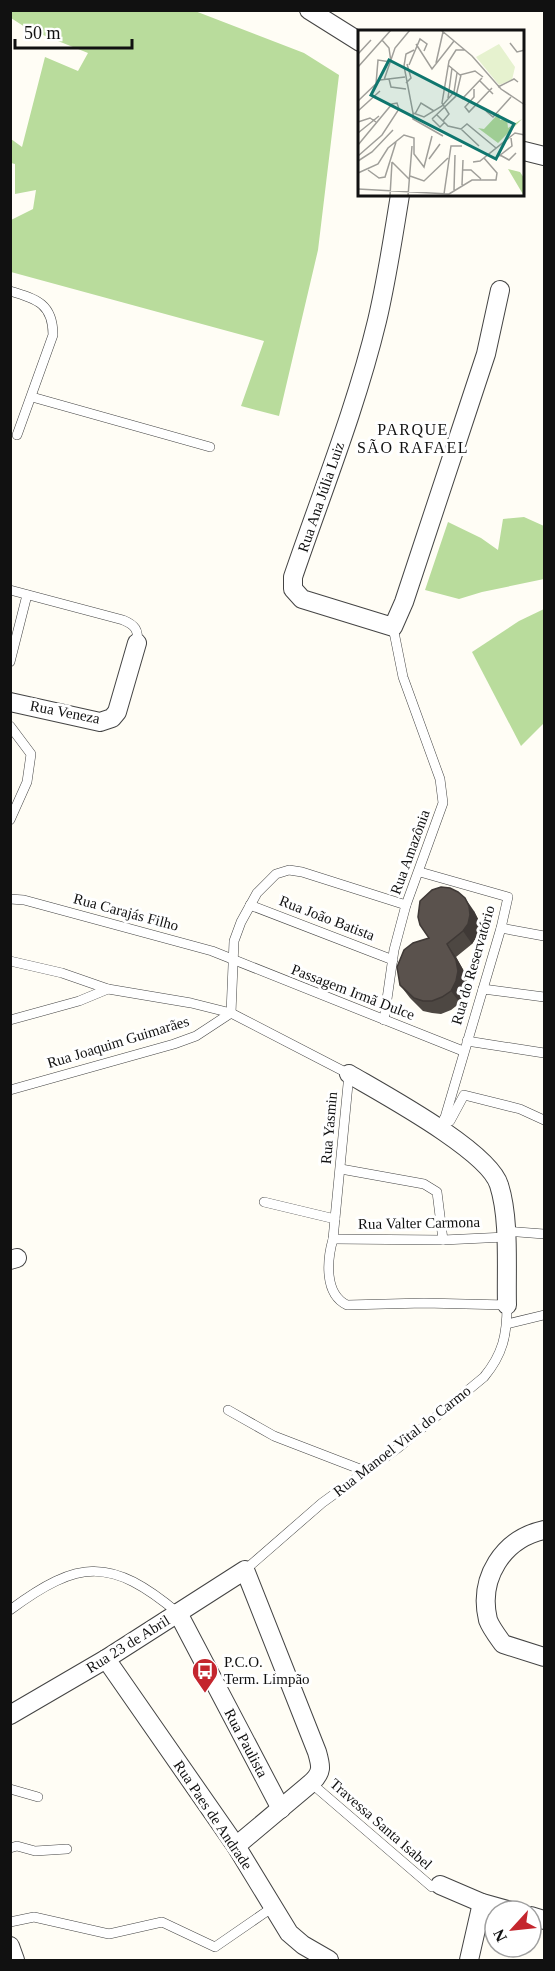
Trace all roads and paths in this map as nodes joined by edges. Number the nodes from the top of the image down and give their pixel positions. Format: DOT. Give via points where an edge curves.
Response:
graph roads {
  1 [pos="309,10"];
  2 [pos="358,41"];
  3 [pos="525,151"];
  4 [pos="544,156"];
  5 [pos="400,196"];
  6 [pos="500,290"];
  7 [pos="10,291"];
  8 [pos="32,397"];
  9 [pos="17,435"];
  10 [pos="210,447"];
  11 [pos="10,590"];
  12 [pos="27,594"];
  13 [pos="393,627"];
  14 [pos="137,643"];
  15 [pos="10,662"];
  16 [pos="10,702"];
  17 [pos="10,726"];
  18 [pos="14,800"];
  19 [pos="10,820"];
  20 [pos="420,873"];
  21 [pos="10,899"];
  22 [pos="250,904"];
  23 [pos="406,904"];
  24 [pos="501,928"];
  25 [pos="544,936"];
  26 [pos="232,960"];
  27 [pos="393,960"];
  28 [pos="10,961"];
  29 [pos="108,989"];
  30 [pos="483,989"];
  31 [pos="544,997"];
  32 [pos="231,1013"];
  33 [pos="10,1020"];
  34 [pos="384,1020"];
  35 [pos="467,1041"];
  36 [pos="463,1051"];
  37 [pos="544,1053"];
  38 [pos="349,1074"];
  39 [pos="10,1090"];
  40 [pos="544,1120"];
  41 [pos="443,1125"];
  42 [pos="341,1169"];
  43 [pos="264,1202"];
  44 [pos="335,1219"];
  45 [pos="506,1234"];
  46 [pos="544,1234"];
  47 [pos="333,1239"];
  48 [pos="443,1240"];
  49 [pos="507,1305"];
  50 [pos="544,1315"];
  51 [pos="507,1324"];
  52 [pos="228,1410"];
  53 [pos="365,1471"];
  54 [pos="544,1530"];
  55 [pos="245,1570"];
  56 [pos="10,1610"];
  57 [pos="178,1613"];
  58 [pos="544,1657"];
  59 [pos="106,1659"];
  60 [pos="10,1715"];
  61 [pos="311,1783"];
  62 [pos="10,1789"];
  63 [pos="38,1797"];
  64 [pos="281,1809"];
  65 [pos="236,1846"];
  66 [pos="10,1848"];
  67 [pos="67,1849"];
  68 [pos="436,1886"];
  69 [pos="482,1903"];
  70 [pos="273,1907"];
  71 [pos="10,1922"];
  72 [pos="10,1946"];
  73 [pos="15,1960"];
  74 [pos="329,1960"];
  75 [pos="468,1960"];
  1 -- 2 [label="street"];
  3 -- 4 [label="street"];
  5 -- 13 [label="street, Rua Ana Júlia Luiz" via="369,348 292,584 302,599"];
  6 -- 13 [label="street" via="486,354 466,417"];
  7 -- 8 [label="lane" via="41,303 53,324 53,335"];
  8 -- 9 [label="lane"];
  8 -- 10 [label="lane"];
  11 -- 12 [label="lane"];
  12 -- 14 [label="lane" via="132,624 138,634"];
  12 -- 15 [label="lane"];
  13 -- 20 [label="lane, Rua Amazônia" via="403,677 440,779 443,803"];
  14 -- 16 [label="street, Rua Veneza" via="117,712 107,721"];
  17 -- 18 [label="lane" via="31,754 27,782"];
  18 -- 19 [label="lane"];
  20 -- 23 [label="lane, Rua Amazônia"];
  20 -- 24 [label="lane, Rua do Reservatório" via="508,897"];
  21 -- 26 [label="lane, Rua Carajás Filho" via="170,939"];
  22 -- 23 [label="lane" via="268,880 282,870 302,872"];
  22 -- 26 [label="lane" via="234,941"];
  22 -- 27 [label="lane, Rua João Batista"];
  23 -- 27 [label="lane, Rua Amazônia"];
  24 -- 25 [label="lane"];
  24 -- 30 [label="lane, Rua do Reservatório"];
  26 -- 32 [label="lane"];
  26 -- 34 [label="lane, Passagem Irmã Dulce"];
  27 -- 34 [label="lane, Rua Amazônia"];
  28 -- 29 [label="lane, Rua Yasmin"];
  29 -- 32 [label="lane, Rua Yasmin"];
  29 -- 33 [label="lane"];
  30 -- 31 [label="lane"];
  30 -- 35 [label="lane, Rua do Reservatório"];
  32 -- 38 [label="lane, Rua Yasmin"];
  32 -- 39 [label="lane, Rua Joaquim Guimarães" via="196,1036 174,1044"];
  34 -- 36 [label="lane, Passagem Irmã Dulce"];
  35 -- 36 [label="lane, Rua do Reservatório"];
  35 -- 37 [label="lane"];
  36 -- 41 [label="lane, Rua do Reservatório"];
  38 -- 41 [label="street, Rua Manoel Vital do Carmo"];
  38 -- 42 [label="lane, Rua Yasmin"];
  40 -- 41 [label="lane" via="520,1109 464,1095 450,1121"];
  41 -- 45 [label="street, Rua Manoel Vital do Carmo" via="491,1170 499,1184"];
  42 -- 44 [label="lane, Rua Yasmin"];
  42 -- 48 [label="lane" via="424,1184 437,1192"];
  43 -- 44 [label="lane"];
  44 -- 47 [label="lane, Rua Yasmin"];
  45 -- 46 [label="lane, Rua Valter Carmona"];
  45 -- 48 [label="lane, Rua Valter Carmona"];
  45 -- 49 [label="street, Rua Manoel Vital do Carmo"];
  47 -- 48 [label="lane, Rua Valter Carmona"];
  47 -- 49 [label="lane, Rua Yasmin" via="329,1254 331,1284 334,1295 347,1305"];
  49 -- 51 [label="lane, Rua Manoel Vital do Carmo"];
  50 -- 51 [label="lane"];
  51 -- 53 [label="lane, Rua Manoel Vital do Carmo" via="501,1352 484,1377"];
  52 -- 53 [label="lane" via="274,1436"];
  53 -- 55 [label="lane, Rua Manoel Vital do Carmo"];
  54 -- 58 [label="street" via="525,1535 506,1550 493,1570 485,1596 489,1622 502,1644"];
  55 -- 57 [label="street, Rua 23 de Abril"];
  55 -- 61 [label="street" via="317,1752 319,1776"];
  56 -- 57 [label="lane" via="48,1585 73,1573 93,1570 110,1572 143,1587"];
  57 -- 59 [label="street, Rua 23 de Abril"];
  57 -- 64 [label="street, Rua Paulista"];
  59 -- 60 [label="street, Rua 23 de Abril"];
  59 -- 65 [label="street, Rua Paes de Andrade"];
  61 -- 64 [label="street"];
  61 -- 68 [label="lane, Travessa Santa Isabel"];
  62 -- 63 [label="lane"];
  64 -- 65 [label="street"];
  65 -- 70 [label="street, Rua Paes de Andrade"];
  66 -- 67 [label="lane"];
  68 -- 69 [label="street"];
  69 -- 75 [label="street"];
  70 -- 71 [label="lane" via="215,1947 162,1922 109,1934 34,1917"];
  70 -- 74 [label="street, Rua Paes de Andrade" via="289,1933"];
  72 -- 73 [label="street"];
}
